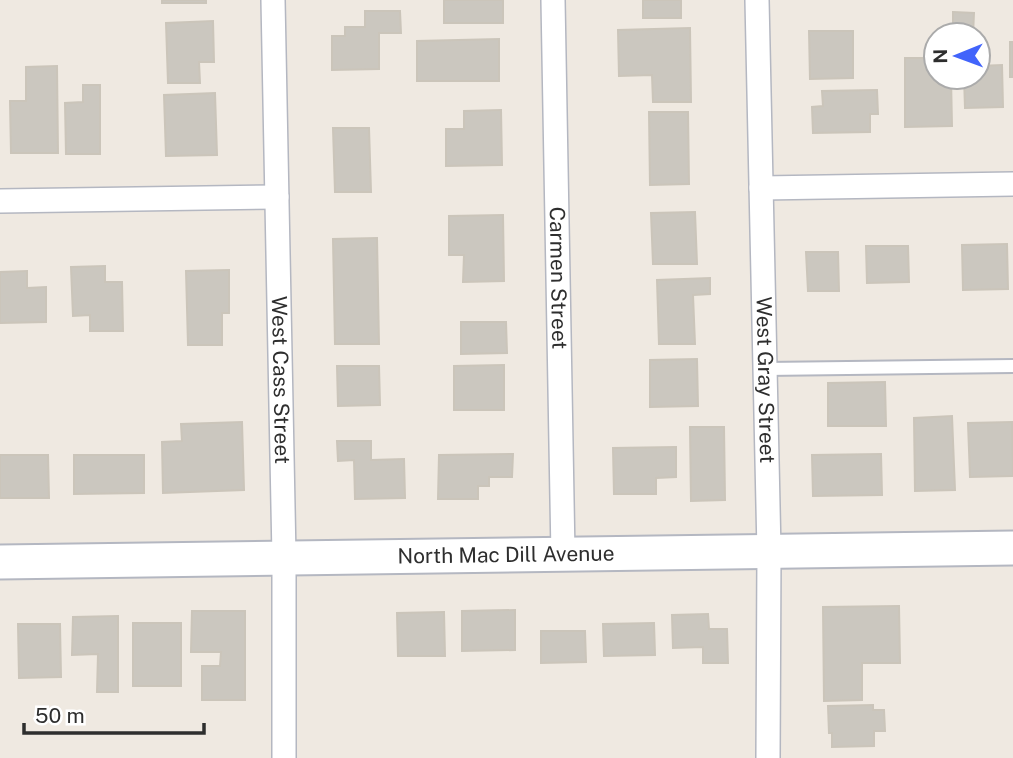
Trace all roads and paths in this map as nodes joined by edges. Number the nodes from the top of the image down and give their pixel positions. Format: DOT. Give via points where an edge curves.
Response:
graph roads {
  1 [pos="273,0"];
  2 [pos="553,0"];
  3 [pos="757,0"];
  4 [pos="1013,184"];
  5 [pos="761,188"];
  6 [pos="277,197"];
  7 [pos="0,201"];
  8 [pos="1013,366"];
  9 [pos="765,369"];
  10 [pos="1013,548"];
  11 [pos="769,552"];
  12 [pos="563,555"];
  13 [pos="284,557"];
  14 [pos="0,562"];
  15 [pos="284,758"];
  16 [pos="768,758"];
  1 -- 6 [label="street, West Cass Street"];
  2 -- 12 [label="street, Carmen Street"];
  3 -- 5 [label="street, West Gray Street"];
  4 -- 5 [label="street"];
  5 -- 9 [label="street, West Gray Street"];
  6 -- 7 [label="street"];
  6 -- 13 [label="street, West Cass Street"];
  8 -- 9 [label="lane"];
  9 -- 11 [label="street, West Gray Street"];
  10 -- 11 [label="street, North Mac Dill Avenue"];
  11 -- 12 [label="street, North Mac Dill Avenue"];
  11 -- 16 [label="street, West Gray Street"];
  12 -- 13 [label="street, North Mac Dill Avenue"];
  13 -- 14 [label="street, North Mac Dill Avenue"];
  13 -- 15 [label="street, West Cass Street"];
}
